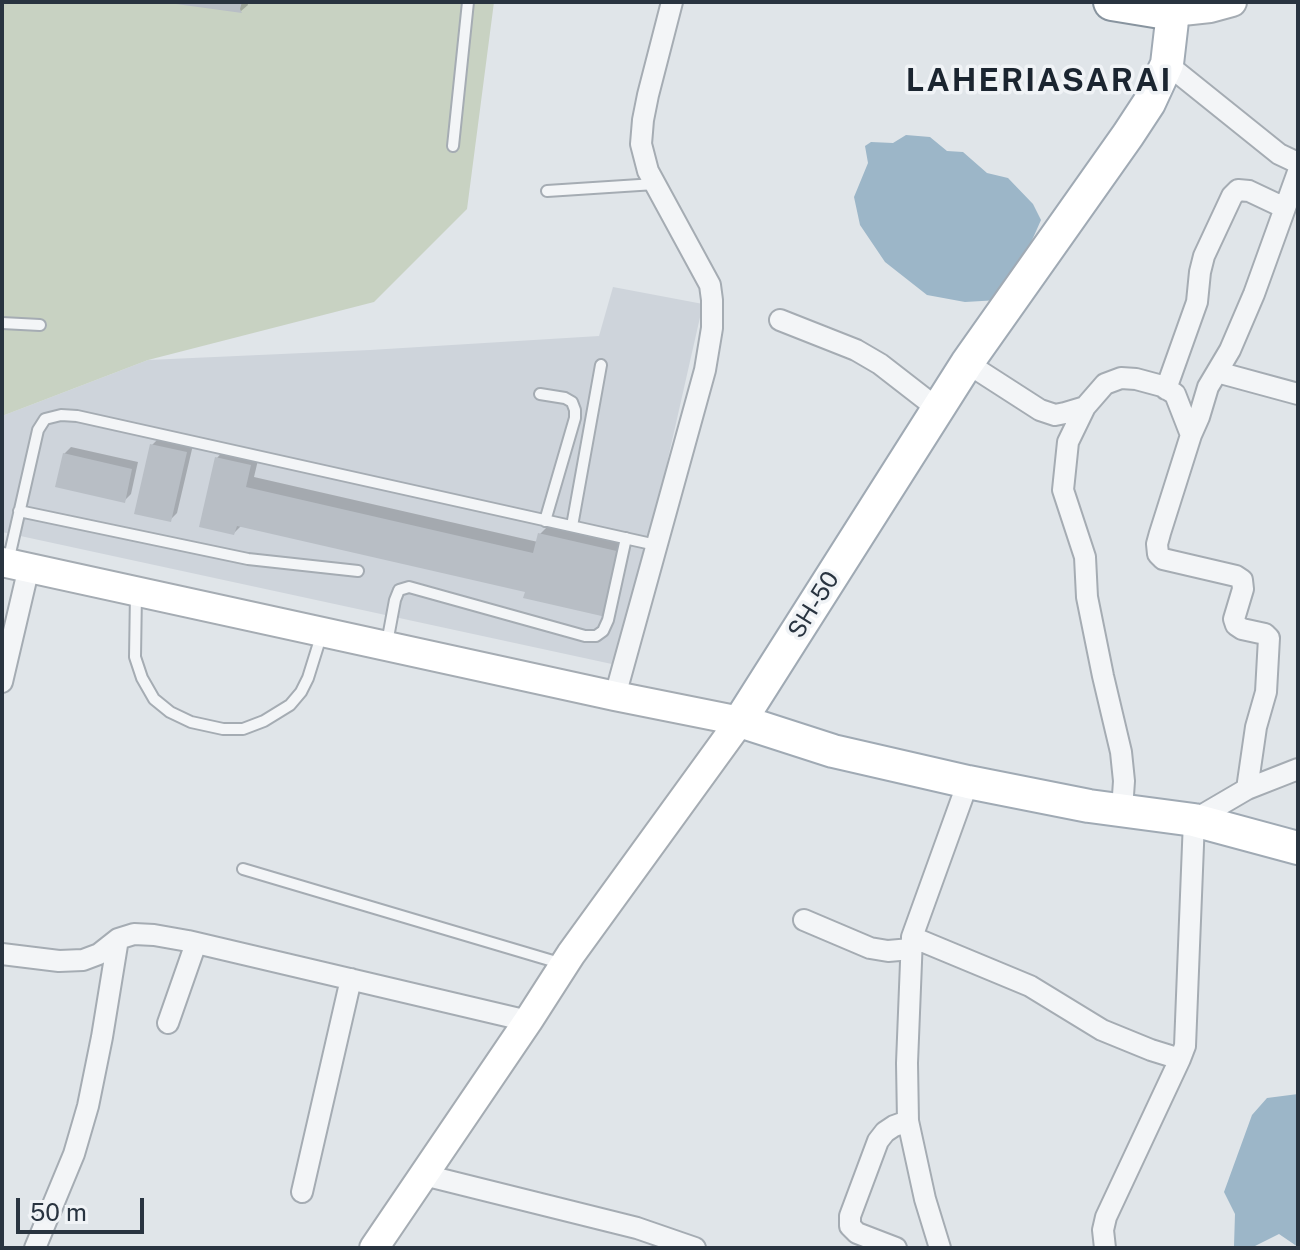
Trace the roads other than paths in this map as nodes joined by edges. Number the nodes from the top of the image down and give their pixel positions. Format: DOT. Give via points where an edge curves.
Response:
graph roads {
  1 [pos="468,2"];
  2 [pos="672,2"];
  3 [pos="1112,2"];
  4 [pos="1232,2"];
  5 [pos="1174,7"];
  6 [pos="1167,64"];
  7 [pos="453,146"];
  8 [pos="1298,163"];
  9 [pos="1298,172"];
  10 [pos="655,184"];
  11 [pos="547,191"];
  12 [pos="1285,208"];
  13 [pos="780,320"];
  14 [pos="2,323"];
  15 [pos="40,325"];
  16 [pos="967,363"];
  17 [pos="601,365"];
  18 [pos="1217,372"];
  19 [pos="1166,389"];
  20 [pos="540,394"];
  21 [pos="1298,394"];
  22 [pos="1085,407"];
  23 [pos="938,409"];
  24 [pos="1191,435"];
  25 [pos="19,511"];
  26 [pos="545,521"];
  27 [pos="572,526"];
  28 [pos="626,538"];
  29 [pos="656,545"];
  30 [pos="13,564"];
  31 [pos="358,571"];
  32 [pos="136,590"];
  33 [pos="323,631"];
  34 [pos="387,645"];
  35 [pos="2,682"];
  36 [pos="615,696"];
  37 [pos="740,721"];
  38 [pos="1298,769"];
  39 [pos="968,782"];
  40 [pos="1247,789"];
  41 [pos="1122,810"];
  42 [pos="1194,820"];
  43 [pos="1298,848"];
  44 [pos="243,869"];
  45 [pos="804,920"];
  46 [pos="118,939"];
  47 [pos="196,943"];
  48 [pos="911,943"];
  49 [pos="2,954"];
  50 [pos="565,965"];
  51 [pos="351,979"];
  52 [pos="528,1021"];
  53 [pos="168,1023"];
  54 [pos="1180,1059"];
  55 [pos="908,1121"];
  56 [pos="424,1175"];
  57 [pos="302,1192"];
  58 [pos="35,1248"];
  59 [pos="374,1248"];
  60 [pos="695,1248"];
  61 [pos="896,1248"];
  62 [pos="940,1248"];
  63 [pos="1105,1248"];
  1 -- 7 [label="lane"];
  2 -- 10 [label="street" via="643,120 641,144"];
  3 -- 5 [label="highway"];
  4 -- 5 [label="street" via="1210,8"];
  5 -- 6 [label="main road, SH-50"];
  6 -- 8 [label="street" via="1279,154"];
  6 -- 16 [label="main road, SH-50" via="1128,135"];
  9 -- 12 [label="street"];
  10 -- 11 [label="lane"];
  10 -- 29 [label="street" via="710,285 712,300 705,370"];
  12 -- 18 [label="street" via="1254,294"];
  12 -- 19 [label="street" via="1249,191 1238,190 1232,196 1204,256 1197,302"];
  13 -- 23 [label="street" via="856,350"];
  14 -- 15 [label="lane"];
  16 -- 22 [label="street" via="1040,410 1055,415"];
  16 -- 23 [label="main road, SH-50"];
  17 -- 27 [label="lane"];
  18 -- 21 [label="street"];
  18 -- 24 [label="street"];
  19 -- 22 [label="street" via="1121,378 1105,384"];
  19 -- 24 [label="street" via="1175,394"];
  20 -- 26 [label="lane" via="565,398 575,410"];
  22 -- 41 [label="street" via="1068,442 1063,490 1085,557 1087,597 1121,752"];
  23 -- 37 [label="main road, SH-50"];
  24 -- 40 [label="street" via="1158,554 1242,580 1236,625 1269,638 1266,692"];
  25 -- 26 [label="lane" via="38,430 45,419 61,415"];
  25 -- 30 [label="lane"];
  25 -- 31 [label="lane" via="248,559"];
  26 -- 27 [label="lane"];
  27 -- 28 [label="lane"];
  28 -- 29 [label="lane"];
  28 -- 34 [label="lane" via="608,620 596,636 409,587 399,590 395,600"];
  29 -- 36 [label="street"];
  30 -- 32 [label="street"];
  30 -- 35 [label="street"];
  32 -- 33 [label="street"];
  32 -- 33 [label="lane" via="135,657 142,678 154,699 191,722 243,729 290,705 308,678"];
  33 -- 34 [label="street"];
  34 -- 36 [label="street"];
  36 -- 37 [label="street"];
  37 -- 39 [label="main road" via="833,751"];
  37 -- 50 [label="street"];
  38 -- 40 [label="street"];
  39 -- 41 [label="main road"];
  39 -- 48 [label="street"];
  40 -- 42 [label="street"];
  41 -- 42 [label="main road"];
  42 -- 43 [label="main road"];
  42 -- 54 [label="street" via="1187,1024"];
  44 -- 50 [label="lane"];
  45 -- 48 [label="street" via="870,948 888,951"];
  46 -- 47 [label="street" via="154,935"];
  46 -- 49 [label="street" via="83,960"];
  46 -- 58 [label="street" via="88,1106"];
  47 -- 51 [label="street"];
  47 -- 53 [label="street"];
  48 -- 54 [label="street" via="1030,986 1102,1030"];
  48 -- 55 [label="street"];
  50 -- 52 [label="street"];
  51 -- 52 [label="street"];
  51 -- 57 [label="street"];
  52 -- 56 [label="street"];
  54 -- 63 [label="street" via="1111,1204 1103,1230"];
  55 -- 61 [label="street" via="878,1141 850,1216 857,1233"];
  55 -- 62 [label="street"];
  56 -- 59 [label="street"];
  56 -- 60 [label="street" via="637,1228"];
}
